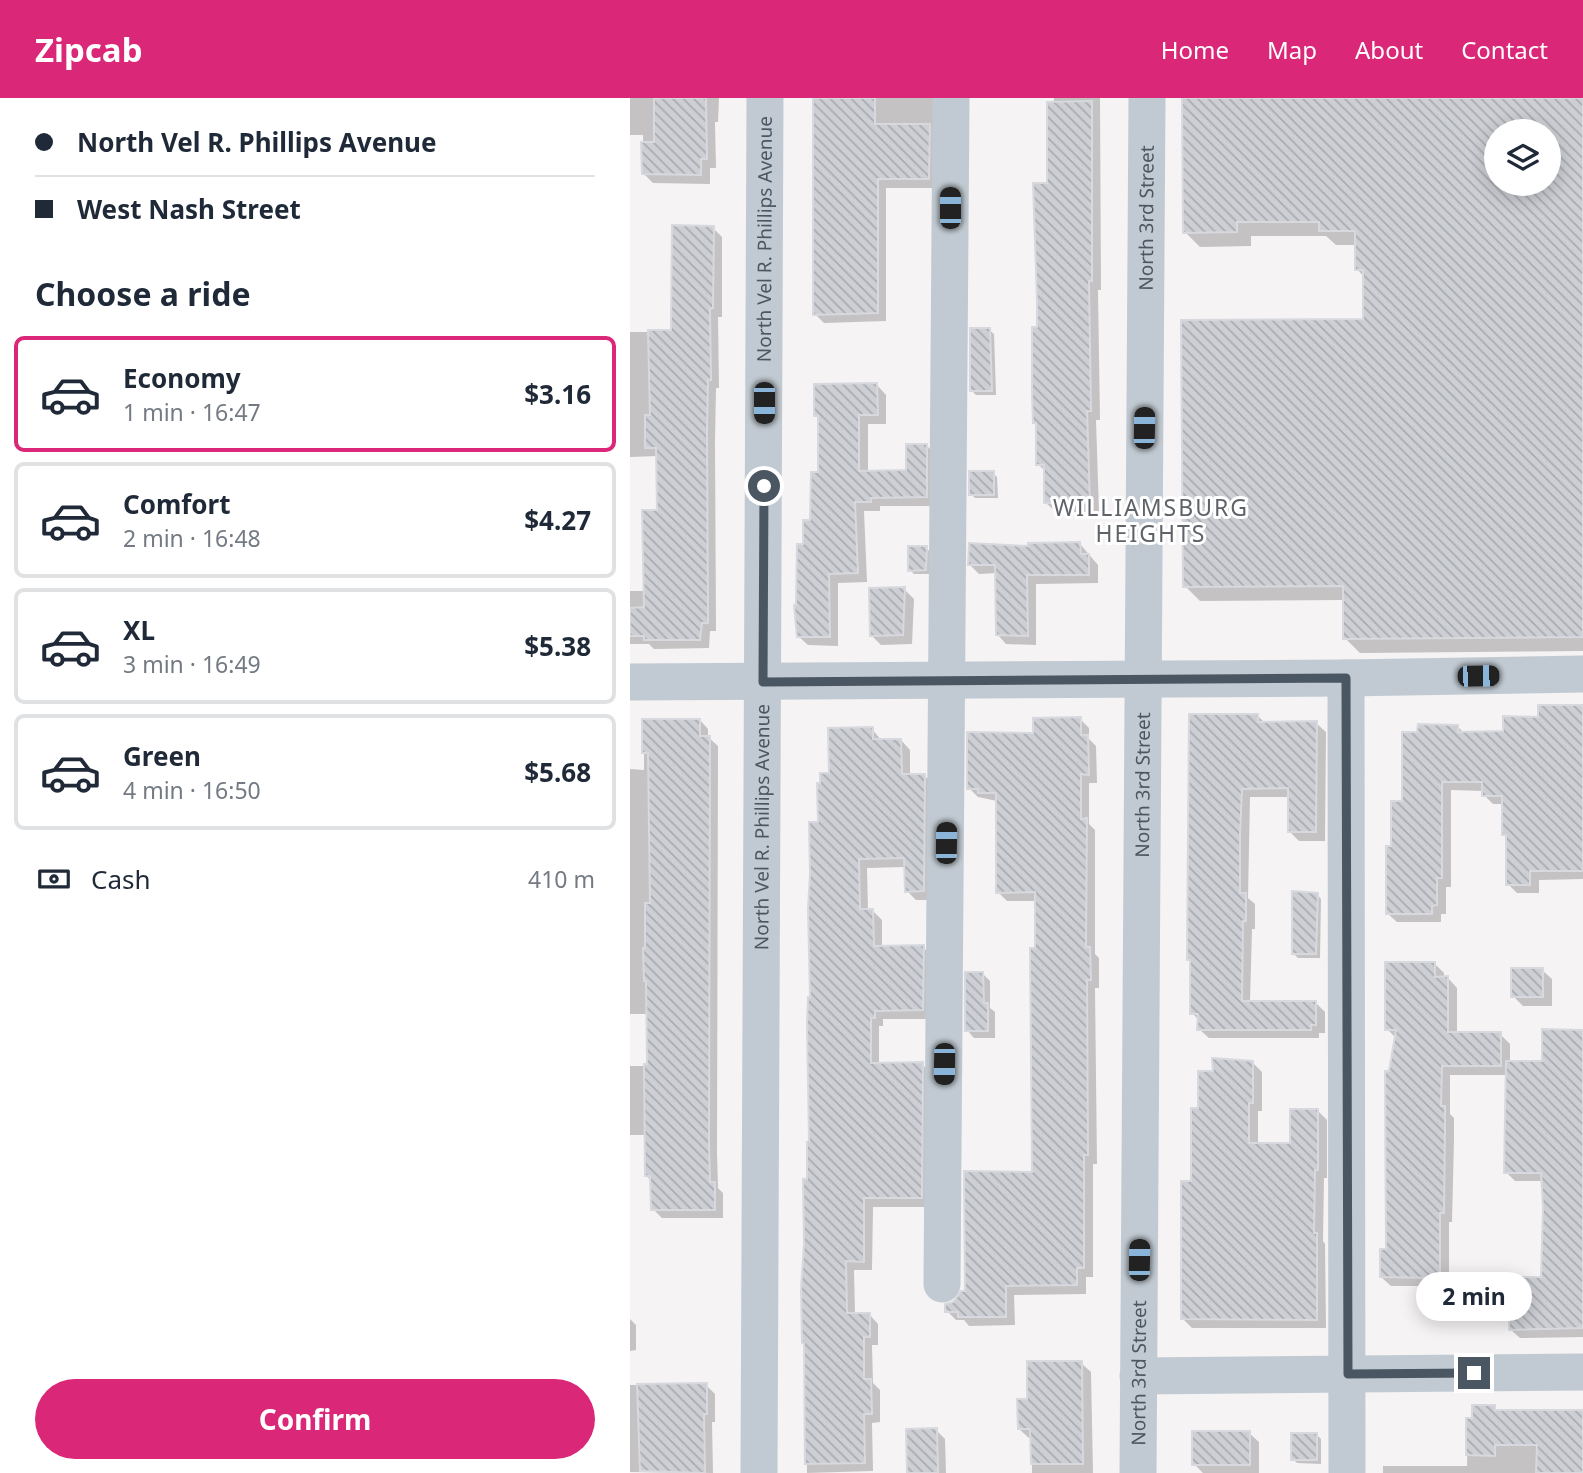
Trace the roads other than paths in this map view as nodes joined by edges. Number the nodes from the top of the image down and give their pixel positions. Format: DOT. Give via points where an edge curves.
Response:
graph roads {
  1 [pos="765,98"];
  2 [pos="951,98"];
  3 [pos="1147,98"];
  4 [pos="1583,674"];
  5 [pos="1346,678"];
  6 [pos="1143,679"];
  7 [pos="947,681"];
  8 [pos="630,682"];
  9 [pos="763,682"];
  10 [pos="942,1284"];
  11 [pos="1583,1372"];
  12 [pos="1348,1374"];
  13 [pos="1138,1376"];
  14 [pos="759,1473"];
  15 [pos="1138,1473"];
  16 [pos="1347,1473"];
  1 -- 9 [label="street, North Vel R. Phillips Avenue"];
  2 -- 7 [label="street"];
  3 -- 6 [label="street, North 3rd Street"];
  4 -- 5 [label="street"];
  5 -- 6 [label="street"];
  5 -- 12 [label="street"];
  6 -- 7 [label="street"];
  6 -- 13 [label="street, North 3rd Street"];
  7 -- 9 [label="street"];
  7 -- 10 [label="street"];
  8 -- 9 [label="street"];
  9 -- 14 [label="street, North Vel R. Phillips Avenue"];
  11 -- 12 [label="street"];
  12 -- 13 [label="street"];
  12 -- 16 [label="street"];
  13 -- 15 [label="street, North 3rd Street"];
}
